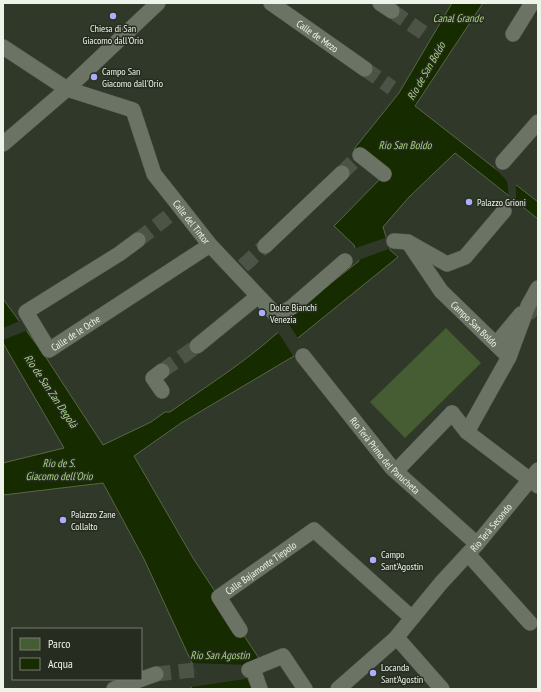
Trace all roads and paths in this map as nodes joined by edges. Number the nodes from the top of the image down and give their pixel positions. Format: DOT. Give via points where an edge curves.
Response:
graph roads {
  1 [pos="158,3"];
  2 [pos="271,3"];
  3 [pos="532,3"];
  4 [pos="513,34"];
  5 [pos="3,47"];
  6 [pos="365,68"];
  7 [pos="67,89"];
  8 [pos="538,122"];
  9 [pos="3,144"];
  10 [pos="360,155"];
  11 [pos="503,162"];
  12 [pos="382,170"];
  13 [pos="342,173"];
  14 [pos="504,211"];
  15 [pos="138,240"];
  16 [pos="210,245"];
  17 [pos="265,246"];
  18 [pos="345,261"];
  19 [pos="538,288"];
  20 [pos="257,297"];
  21 [pos="528,306"];
  22 [pos="496,344"];
  23 [pos="197,346"];
  24 [pos="303,356"];
  25 [pos="509,357"];
  26 [pos="162,371"];
  27 [pos="162,391"];
  28 [pos="481,408"];
  29 [pos="452,413"];
  30 [pos="468,432"];
  31 [pos="396,471"];
  32 [pos="535,479"];
  33 [pos="473,549"];
  34 [pos="412,618"];
  35 [pos="530,623"];
  36 [pos="240,630"];
  37 [pos="395,639"];
  38 [pos="156,674"];
  39 [pos="142,679"];
  40 [pos="139,680"];
  41 [pos="114,689"];
  42 [pos="260,689"];
  43 [pos="305,689"];
  44 [pos="338,689"];
  45 [pos="442,689"];
  1 -- 7 [label="street"];
  2 -- 6 [label="street, Calle de Mezo"];
  3 -- 4 [label="street"];
  5 -- 7 [label="street"];
  7 -- 9 [label="street"];
  7 -- 16 [label="street, Calle del Tintor" via="133,110 154,174 177,210"];
  8 -- 11 [label="street"];
  10 -- 12 [label="street"];
  13 -- 17 [label="street"];
  14 -- 22 [label="street, Campo San Boldo" via="465,257 447,264 401,242 441,291"];
  15 -- 16 [label="street, Calle de le Oche" via="26,312 49,350"];
  16 -- 20 [label="street, Calle del Tintor" via="240,270"];
  18 -- 20 [label="street, Calle del Tintor" via="292,307 277,316"];
  19 -- 21 [label="street"];
  20 -- 23 [label="street"];
  21 -- 22 [label="street"];
  21 -- 25 [label="street"];
  22 -- 25 [label="street, Campo San Boldo"];
  24 -- 31 [label="street, Rio Terà Primo del Parucheta"];
  25 -- 28 [label="street"];
  26 -- 27 [label="street" via="153,378"];
  28 -- 29 [label="street"];
  28 -- 30 [label="street"];
  29 -- 30 [label="street"];
  29 -- 31 [label="street"];
  30 -- 32 [label="street"];
  31 -- 33 [label="street, Rio Terà Primo del Parucheta"];
  32 -- 33 [label="street, Rio Terà Secondo"];
  33 -- 34 [label="street, Rio Terà Secondo"];
  33 -- 35 [label="street, Rio Terà Primo del Parucheta"];
  34 -- 36 [label="street, Calle Bajamonte Tiepolo" via="314,530 219,597"];
  34 -- 37 [label="street"];
  37 -- 44 [label="street"];
  37 -- 45 [label="street"];
  38 -- 39 [label="street"];
  40 -- 41 [label="street"];
  42 -- 43 [label="street" via="251,670 283,656"];
}
